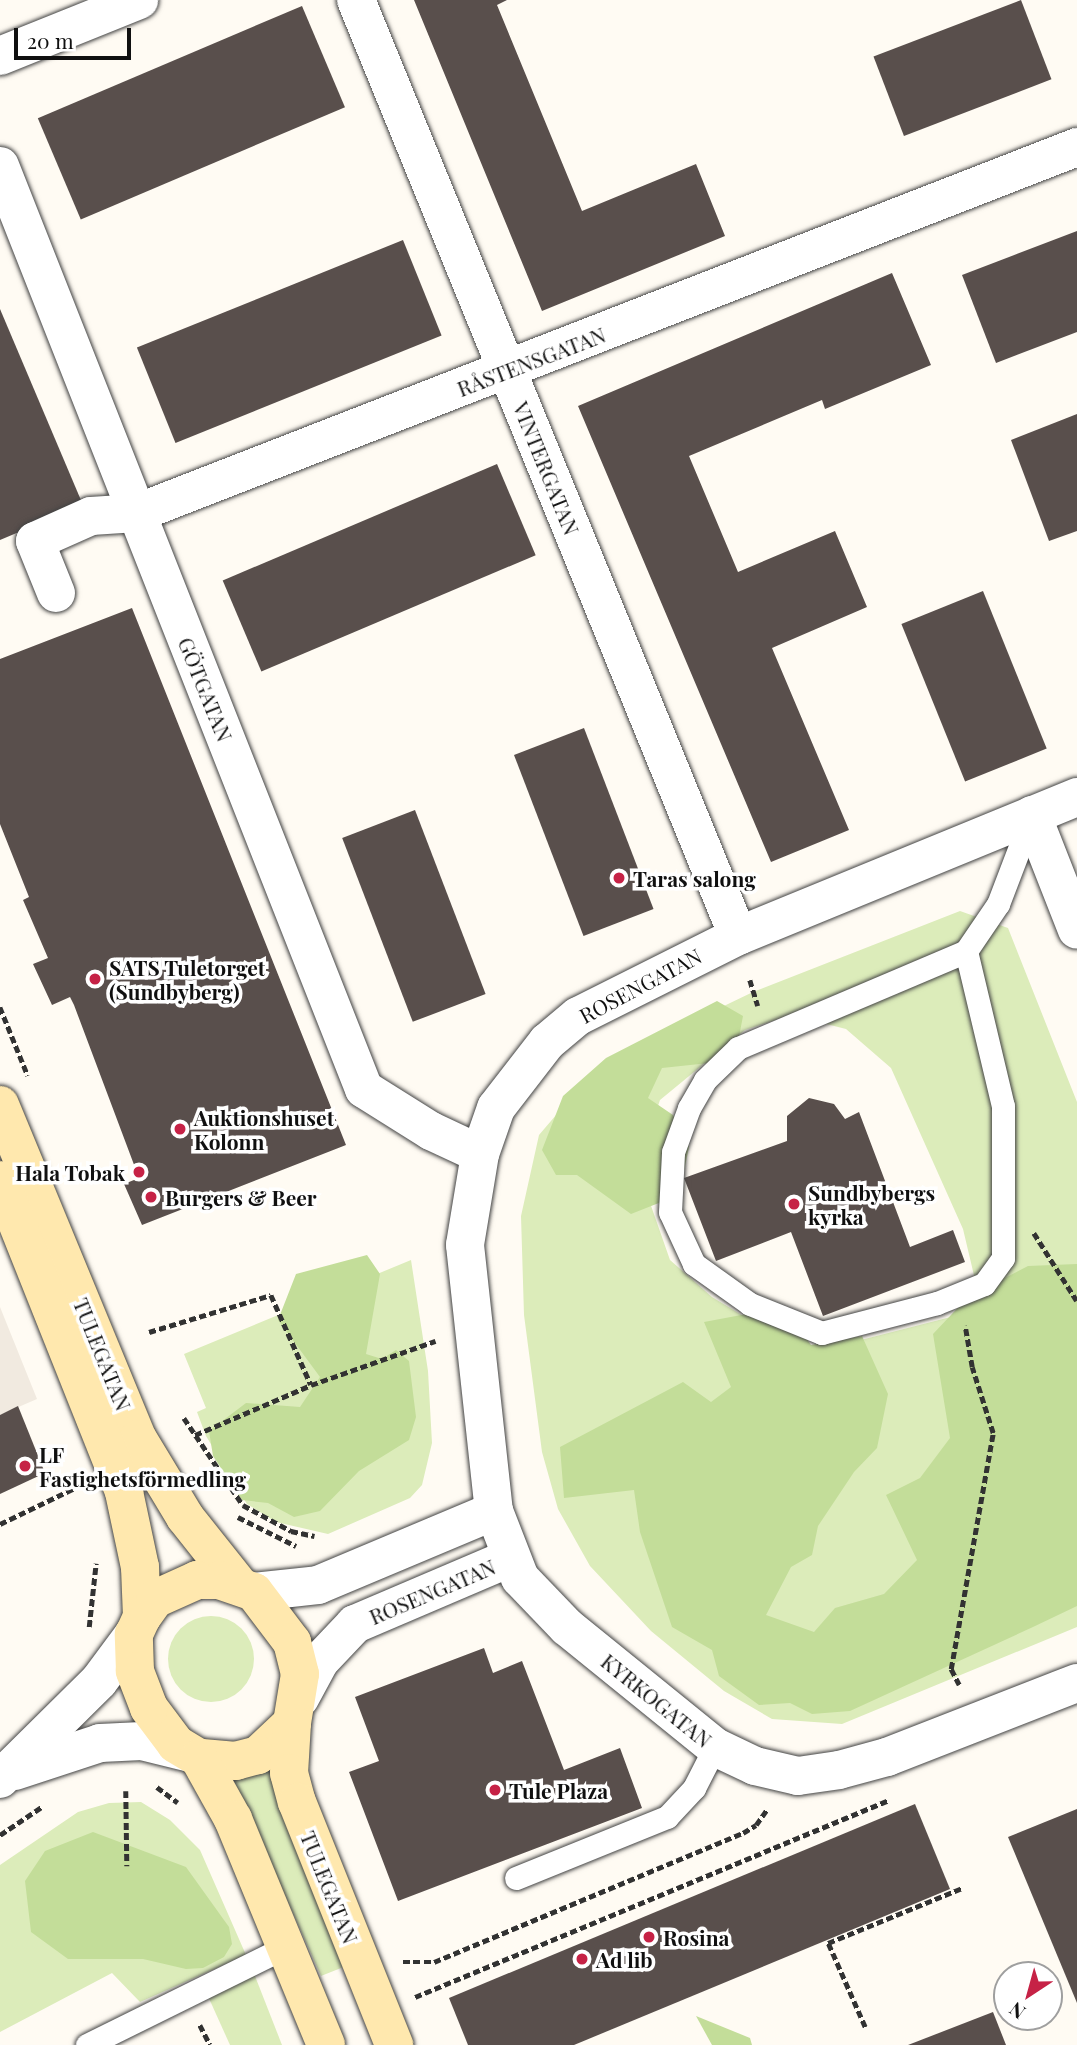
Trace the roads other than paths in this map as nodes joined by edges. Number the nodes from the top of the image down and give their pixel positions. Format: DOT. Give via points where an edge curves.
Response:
graph roads {
  1 [pos="139,0"];
  2 [pos="356,0"];
  3 [pos="0,56"];
  4 [pos="1077,147"];
  5 [pos="0,166"];
  6 [pos="507,371"];
  7 [pos="137,513"];
  8 [pos="56,593"];
  9 [pos="1077,797"];
  10 [pos="1032,816"];
  11 [pos="1077,930"];
  12 [pos="738,936"];
  13 [pos="966,951"];
  14 [pos="0,1105"];
  15 [pos="480,1154"];
  16 [pos="0,1180"];
  17 [pos="494,1511"];
  18 [pos="510,1558"];
  19 [pos="246,1589"];
  20 [pos="138,1626"];
  21 [pos="1077,1683"];
  22 [pos="296,1711"];
  23 [pos="715,1747"];
  24 [pos="192,1755"];
  25 [pos="3,1777"];
  26 [pos="516,1878"];
  27 [pos="287,1946"];
  28 [pos="87,2045"];
  29 [pos="326,2045"];
  30 [pos="394,2045"];
  1 -- 3 [label="street"];
  2 -- 6 [label="street, VINTERGATAN"];
  4 -- 6 [label="street, RÅSTENSGATAN"];
  5 -- 7 [label="street, GÖTGATAN"];
  6 -- 7 [label="street, RÅSTENSGATAN"];
  6 -- 12 [label="street, VINTERGATAN"];
  7 -- 8 [label="street, RÅSTENSGATAN" via="91,516 35,541"];
  7 -- 15 [label="street, GÖTGATAN" via="364,1089 430,1131"];
  9 -- 10 [label="street, ROSENGATAN"];
  10 -- 11 [label="street"];
  10 -- 12 [label="street, ROSENGATAN"];
  10 -- 13 [label="lane" via="998,904"];
  12 -- 15 [label="street, ROSENGATAN" via="578,1016 521,1072 496,1108"];
  13 -- 13 [label="lane" via="738,1048 705,1080 673,1152 670,1212 694,1264 750,1304 822,1333 984,1284 1003,1258 1003,1106"];
  14 -- 19 [label="street, TULEGATAN" via="138,1439 185,1517"];
  15 -- 17 [label="street, ROSENGATAN" via="465,1245"];
  16 -- 20 [label="street, TULEGATAN" via="124,1492 140,1567"];
  17 -- 18 [label="street, ROSENGATAN"];
  17 -- 19 [label="street" via="318,1585"];
  18 -- 22 [label="street, ROSENGATAN" via="355,1624 320,1661"];
  18 -- 23 [label="street, KYRKOGATAN" via="534,1597"];
  19 -- 20 [label="street" via="197,1580 155,1599"];
  19 -- 22 [label="street" via="292,1642 300,1674"];
  20 -- 24 [label="street" via="139,1688 159,1725"];
  20 -- 25 [label="street" via="99,1681"];
  21 -- 23 [label="street, KYRKOGATAN" via="887,1757 798,1776"];
  22 -- 24 [label="street" via="258,1755 236,1761"];
  22 -- 30 [label="street, TULEGATAN" via="289,1773 297,1802"];
  23 -- 26 [label="lane" via="688,1796 667,1817"];
  24 -- 25 [label="street" via="142,1741 100,1743"];
  24 -- 27 [label="street" via="233,1819"];
  27 -- 28 [label="lane"];
  27 -- 29 [label="street"];
}
